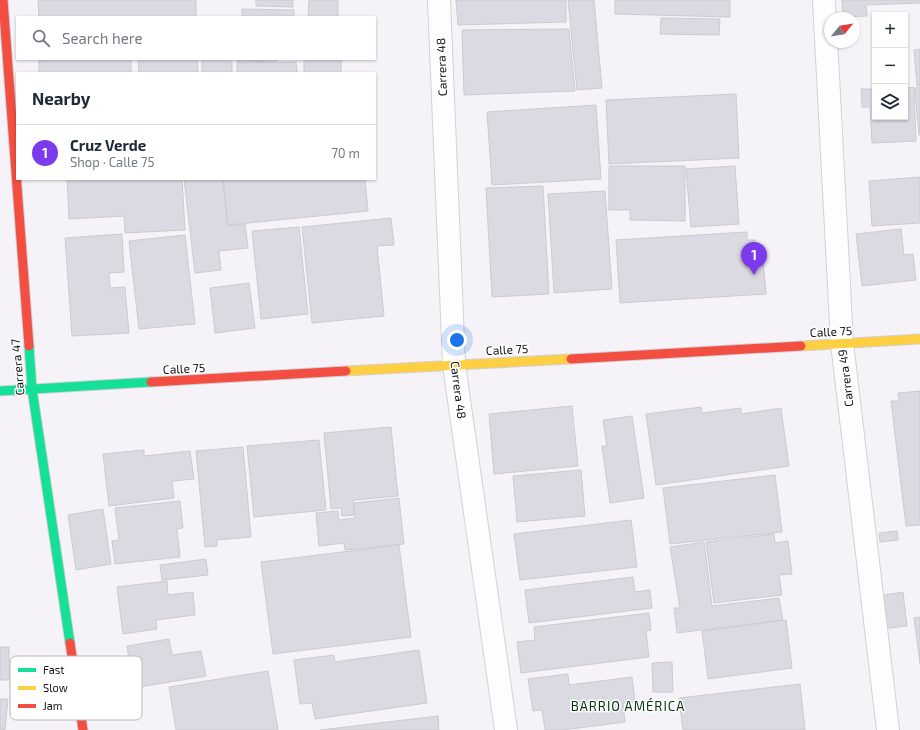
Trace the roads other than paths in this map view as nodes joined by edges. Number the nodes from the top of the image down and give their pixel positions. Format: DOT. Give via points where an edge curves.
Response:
graph roads {
  1 [pos="3,0"];
  2 [pos="439,0"];
  3 [pos="824,0"];
  4 [pos="16,174"];
  5 [pos="16,180"];
  6 [pos="920,339"];
  7 [pos="842,343"];
  8 [pos="454,365"];
  9 [pos="32,389"];
  10 [pos="0,391"];
  11 [pos="72,656"];
  12 [pos="82,720"];
  13 [pos="83,730"];
  14 [pos="506,730"];
  15 [pos="888,730"];
  1 -- 4 [label="street, Carrera 47"];
  2 -- 8 [label="street, Carrera 48"];
  3 -- 7 [label="street, Carrera 49"];
  5 -- 9 [label="street, Carrera 47"];
  6 -- 7 [label="street, Calle 75"];
  7 -- 8 [label="street, Calle 75"];
  7 -- 15 [label="street, Carrera 49"];
  8 -- 9 [label="street, Calle 75"];
  8 -- 14 [label="street, Carrera 48"];
  9 -- 10 [label="street, Calle 75"];
  9 -- 11 [label="street, Carrera 47"];
  12 -- 13 [label="street, Carrera 47"];
}
